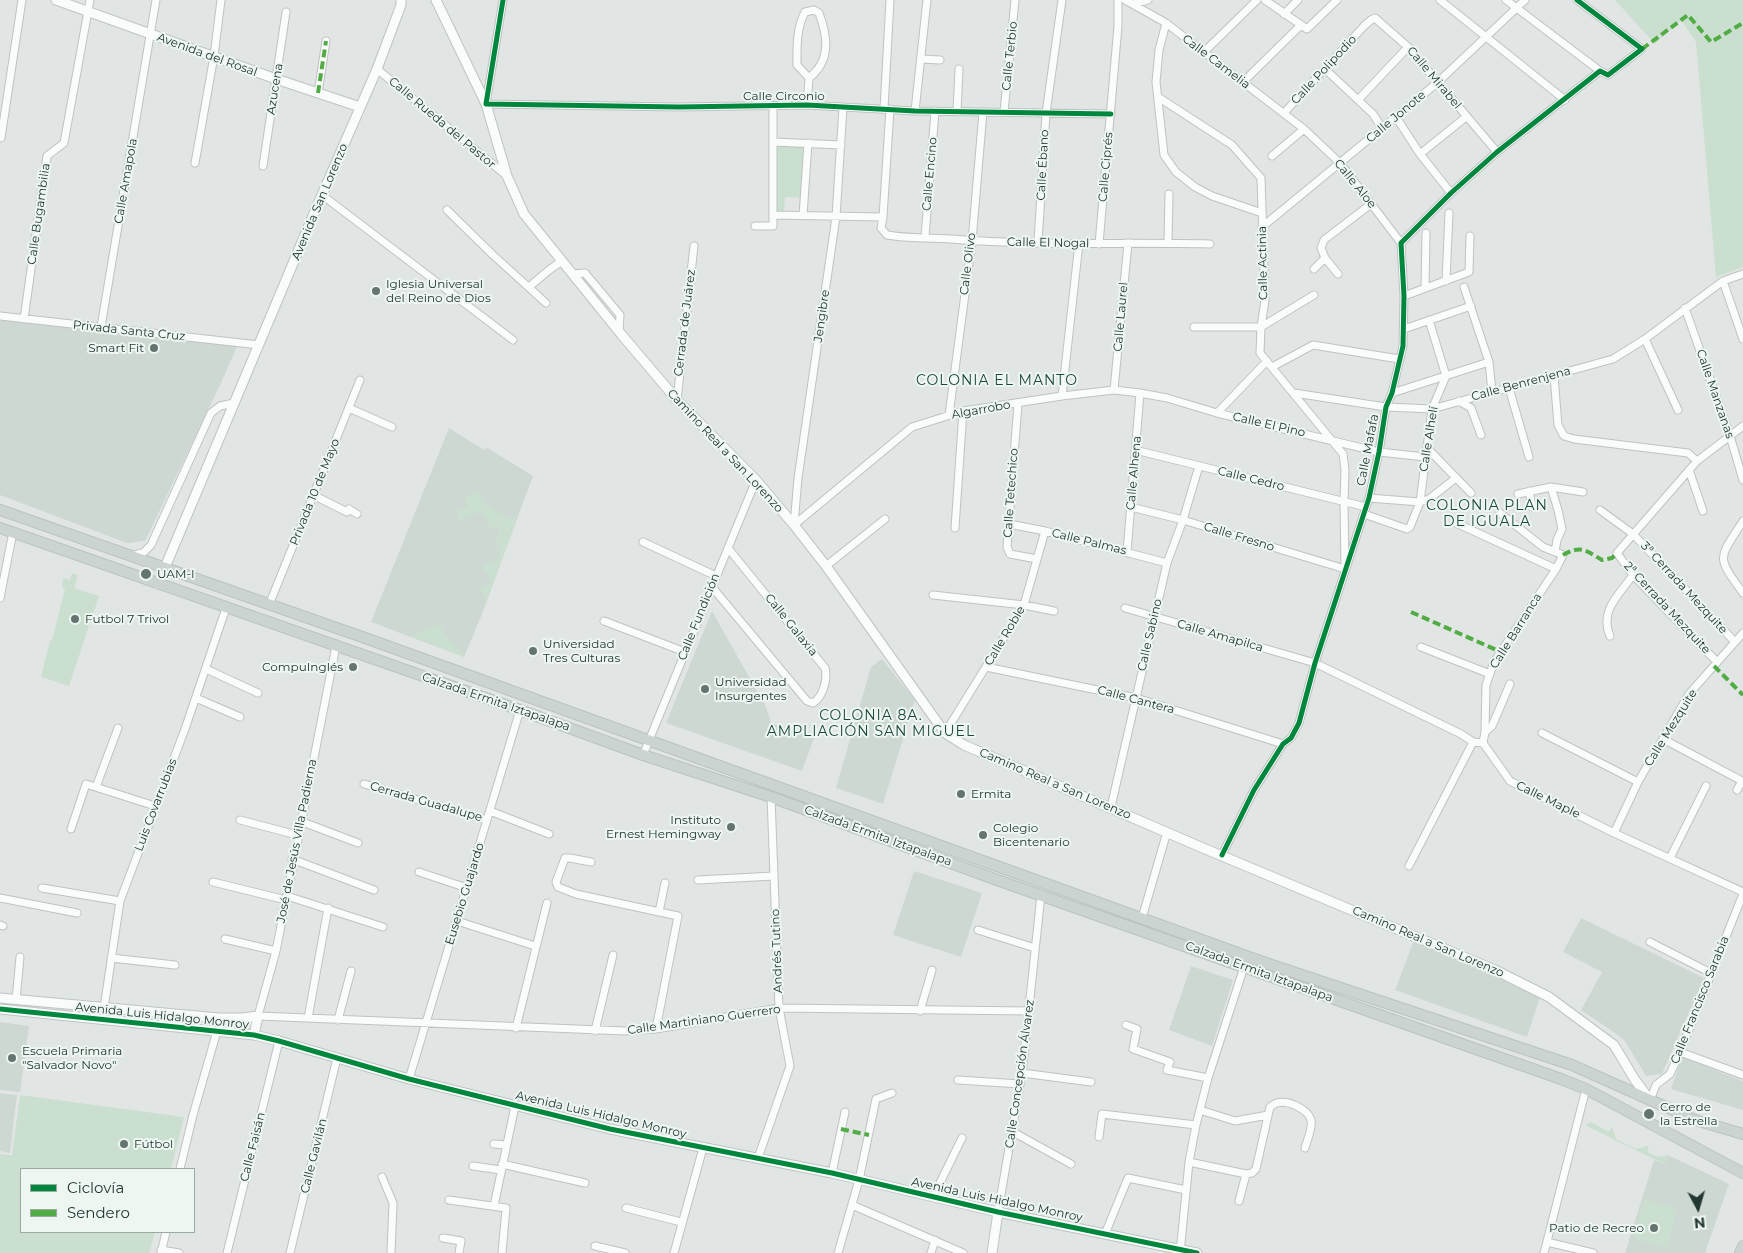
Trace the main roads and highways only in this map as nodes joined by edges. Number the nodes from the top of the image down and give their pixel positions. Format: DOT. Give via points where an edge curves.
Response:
graph roads {
  1 [pos="56,0"];
  2 [pos="436,0"];
  3 [pos="401,2"];
  4 [pos="360,107"];
  5 [pos="0,510"];
  6 [pos="0,528"];
  7 [pos="164,568"];
  8 [pos="158,584"];
  9 [pos="0,998"];
  10 [pos="0,1010"];
  11 [pos="258,1016"];
  12 [pos="254,1035"];
  13 [pos="1650,1100"];
  14 [pos="1743,1134"];
  15 [pos="1743,1173"];
  16 [pos="998,1212"];
  17 [pos="1181,1251"];
  18 [pos="992,1253"];
  19 [pos="1197,1253"];
  1 -- 4 [label="main road, Avenida del Rosal"];
  2 -- 13 [label="main road, Camino Real a San Lorenzo" via="486,104 508,176 524,214 677,400 756,480 794,525 945,733 964,745 1495,970 1549,996 1614,1045"];
  3 -- 4 [label="main road, Avenida San Lorenzo"];
  4 -- 7 [label="main road, Avenida San Lorenzo"];
  5 -- 7 [label="main road, Calzada Ermita Iztapalapa"];
  6 -- 8 [label="main road, Calzada Ermita Iztapalapa"];
  7 -- 8 [label="main road, Avenida San Lorenzo"];
  7 -- 13 [label="main road, Calzada Ermita Iztapalapa" via="1260,961 1572,1065"];
  8 -- 15 [label="main road, Calzada Ermita Iztapalapa" via="771,797 1586,1089"];
  9 -- 11 [label="main road, Avenida Luis Hidalgo Monroy" via="219,1018"];
  10 -- 12 [label="main road, Avenida Luis Hidalgo Monroy"];
  11 -- 12 [label="main road, José de Jesús Villa Padierna"];
  12 -- 16 [label="main road, Avenida Luis Hidalgo Monroy" via="409,1079 610,1129 832,1173"];
  13 -- 14 [label="main road, Calzada Ermita Iztapalapa" via="1695,1120"];
  16 -- 17 [label="main road, Avenida Luis Hidalgo Monroy"];
  16 -- 18 [label="main road, Calle Concepción Álvarez"];
  17 -- 19 [label="main road, Avenida Luis Hidalgo Monroy"];
}
